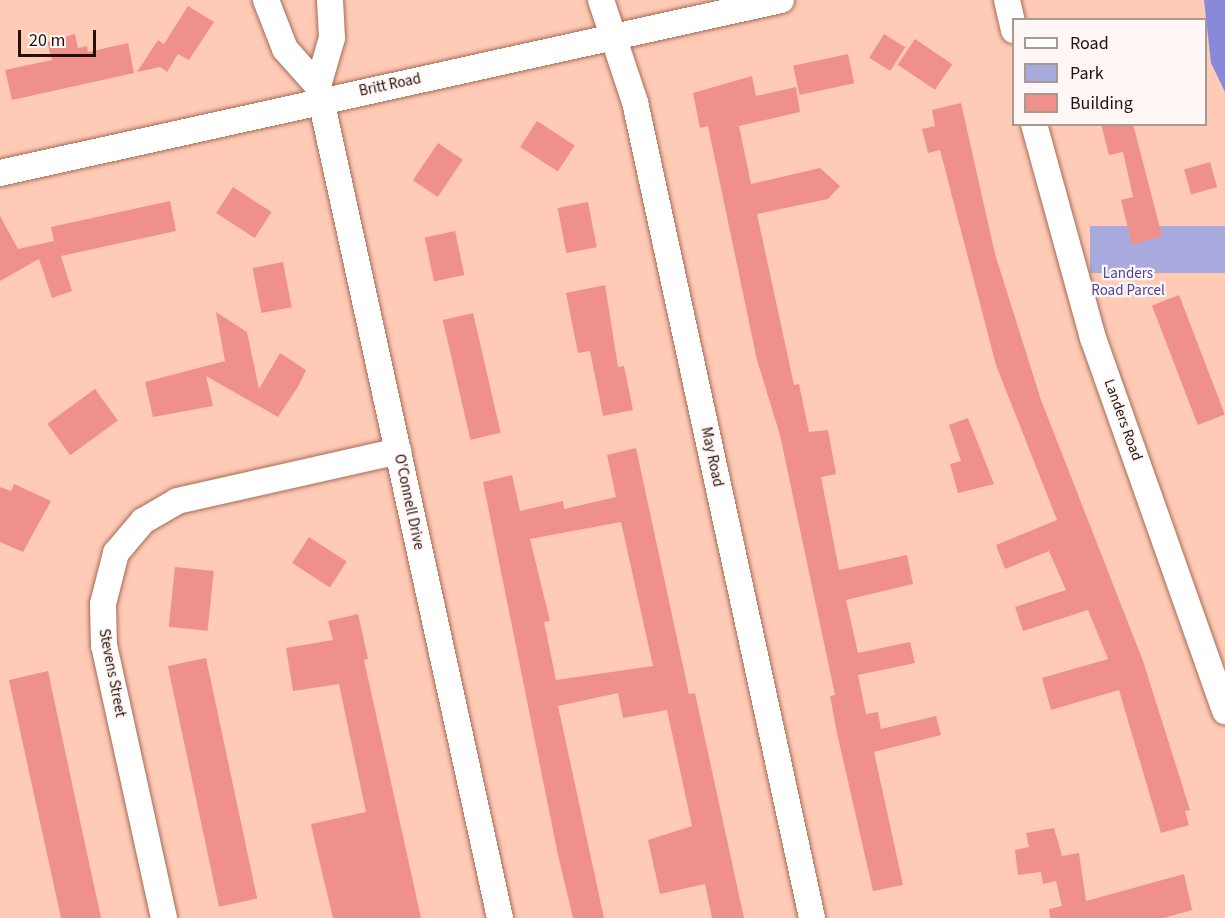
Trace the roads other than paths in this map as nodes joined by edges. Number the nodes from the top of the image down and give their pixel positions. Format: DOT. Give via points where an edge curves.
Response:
graph roads {
  1 [pos="266,0"];
  2 [pos="330,0"];
  3 [pos="601,0"];
  4 [pos="781,0"];
  5 [pos="1007,0"];
  6 [pos="1012,21"];
  7 [pos="613,37"];
  8 [pos="320,93"];
  9 [pos="1035,126"];
  10 [pos="0,173"];
  11 [pos="398,451"];
  12 [pos="1225,711"];
  13 [pos="164,918"];
  14 [pos="500,918"];
  15 [pos="812,918"];
  1 -- 8 [label="street, O'Connell Drive" via="285,49"];
  2 -- 8 [label="street, O'Connell Drive" via="332,38"];
  3 -- 7 [label="street, May Road"];
  4 -- 7 [label="street, Britt Road"];
  5 -- 6 [label="street"];
  7 -- 8 [label="street, Britt Road"];
  7 -- 15 [label="street, May Road" via="635,102"];
  8 -- 10 [label="street, Britt Road"];
  8 -- 11 [label="street, O'Connell Drive"];
  9 -- 12 [label="street, Landers Road" via="1093,338"];
  11 -- 13 [label="street, Stevens Street" via="177,501 143,521 116,553 103,604 104,646"];
  11 -- 14 [label="street, O'Connell Drive"];
}
